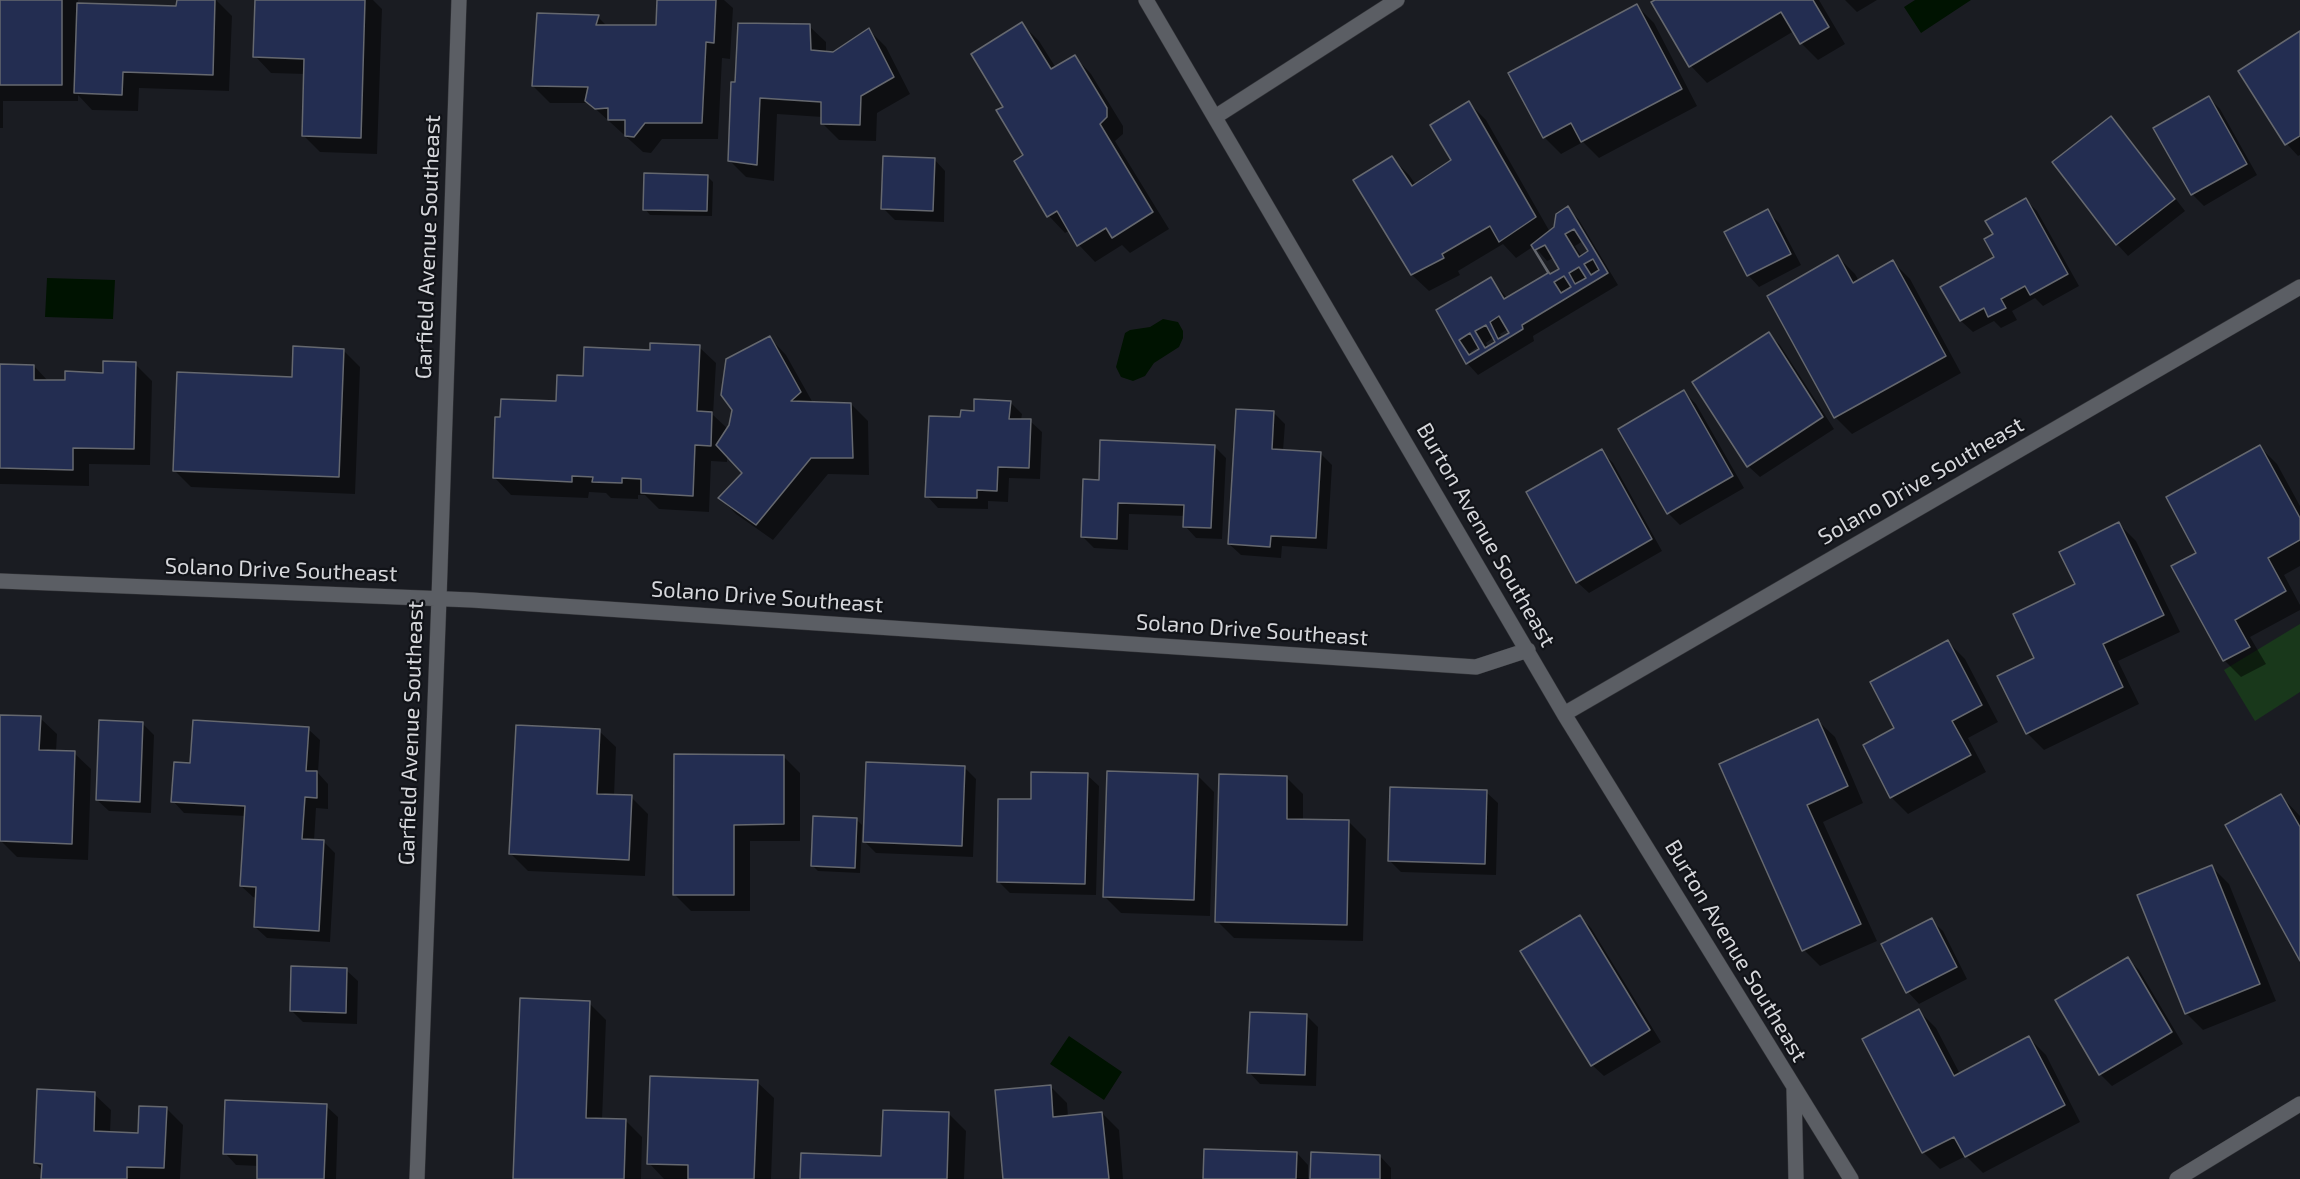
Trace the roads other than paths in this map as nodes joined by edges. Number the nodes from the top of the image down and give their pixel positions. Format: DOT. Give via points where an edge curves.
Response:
graph roads {
  1 [pos="459,0"];
  2 [pos="1146,0"];
  3 [pos="1397,0"];
  4 [pos="1215,117"];
  5 [pos="2300,287"];
  6 [pos="0,581"];
  7 [pos="439,598"];
  8 [pos="1528,650"];
  9 [pos="1564,714"];
  10 [pos="1794,1089"];
  11 [pos="2300,1104"];
  12 [pos="417,1179"];
  13 [pos="1796,1179"];
  14 [pos="1851,1179"];
  15 [pos="2177,1179"];
  1 -- 7 [label="street, Garfield Avenue Southeast"];
  2 -- 4 [label="street, Burton Avenue Southeast"];
  3 -- 4 [label="street"];
  4 -- 8 [label="street, Burton Avenue Southeast"];
  5 -- 9 [label="street, Solano Drive Southeast"];
  6 -- 7 [label="street, Solano Drive Southeast"];
  7 -- 8 [label="street, Solano Drive Southeast" via="1476,667"];
  7 -- 12 [label="street, Garfield Avenue Southeast"];
  8 -- 9 [label="street, Burton Avenue Southeast"];
  9 -- 10 [label="street, Burton Avenue Southeast"];
  10 -- 13 [label="street, Burton Avenue Southeast"];
  10 -- 14 [label="street, Burton Avenue Southeast"];
  11 -- 15 [label="street"];
}
